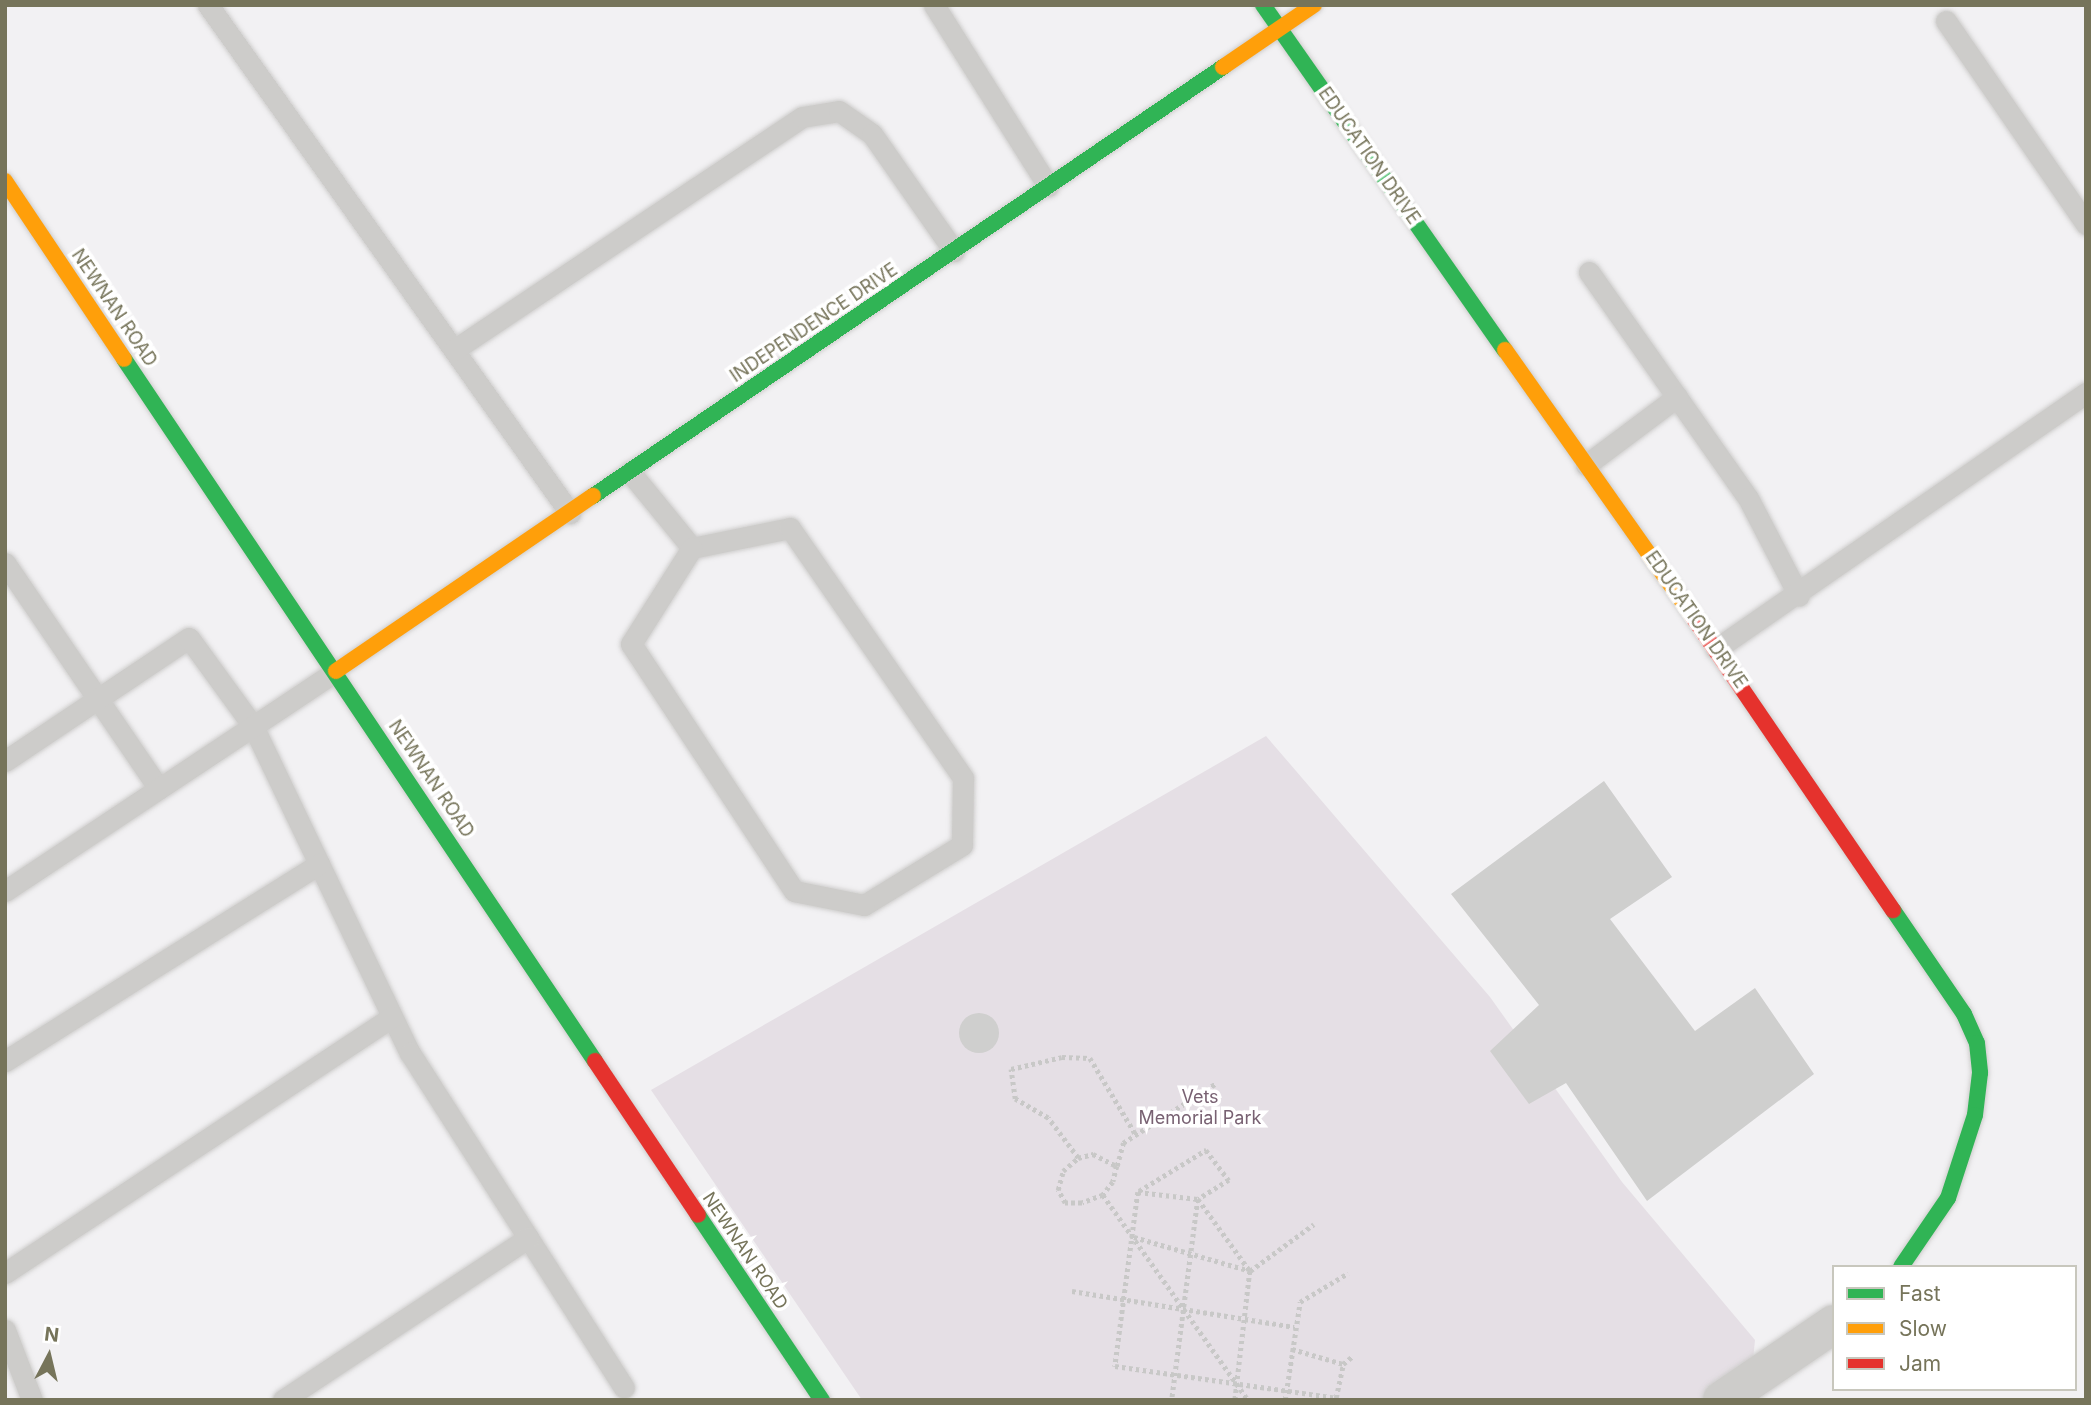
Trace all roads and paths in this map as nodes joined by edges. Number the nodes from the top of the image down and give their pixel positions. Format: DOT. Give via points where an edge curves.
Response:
graph roads {
  1 [pos="208,5"];
  2 [pos="934,5"];
  3 [pos="1263,5"];
  4 [pos="1314,5"];
  5 [pos="1946,21"];
  6 [pos="1279,28"];
  7 [pos="5,181"];
  8 [pos="1048,186"];
  9 [pos="2086,224"];
  10 [pos="954,251"];
  11 [pos="1589,272"];
  12 [pos="454,350"];
  13 [pos="2086,393"];
  14 [pos="1677,397"];
  15 [pos="1586,465"];
  16 [pos="630,472"];
  17 [pos="570,513"];
  18 [pos="692,548"];
  19 [pos="5,562"];
  20 [pos="1799,596"];
  21 [pos="1716,649"];
  22 [pos="336,671"];
  23 [pos="95,699"];
  24 [pos="253,726"];
  25 [pos="5,761"];
  26 [pos="159,789"];
  27 [pos="319,864"];
  28 [pos="5,891"];
  29 [pos="392,1017"];
  30 [pos="5,1061"];
  31 [pos="1215,1084"];
  32 [pos="1136,1135"];
  33 [pos="1078,1158"];
  34 [pos="1117,1166"];
  35 [pos="1138,1192"];
  36 [pos="1103,1195"];
  37 [pos="1198,1199"];
  38 [pos="1314,1224"];
  39 [pos="1133,1237"];
  40 [pos="528,1238"];
  41 [pos="1191,1252"];
  42 [pos="1902,1265"];
  43 [pos="1250,1271"];
  44 [pos="5,1273"];
  45 [pos="1348,1273"];
  46 [pos="1072,1291"];
  47 [pos="1123,1300"];
  48 [pos="1185,1311"];
  49 [pos="1245,1320"];
  50 [pos="1832,1325"];
  51 [pos="1294,1327"];
  52 [pos="5,1330"];
  53 [pos="1292,1349"];
  54 [pos="1353,1356"];
  55 [pos="1343,1364"];
  56 [pos="1175,1375"];
  57 [pos="1237,1384"];
  58 [pos="1286,1391"];
  59 [pos="625,1396"];
  60 [pos="32,1400"];
  61 [pos="283,1400"];
  62 [pos="822,1400"];
  63 [pos="1172,1400"];
  64 [pos="1235,1400"];
  65 [pos="1248,1400"];
  66 [pos="1285,1400"];
  67 [pos="1723,1400"];
  1 -- 12 [label="lane"];
  2 -- 8 [label="lane"];
  3 -- 6 [label="street, EDUCATION DRIVE"];
  4 -- 6 [label="street, INDEPENDENCE DRIVE"];
  5 -- 9 [label="lane"];
  6 -- 8 [label="street, INDEPENDENCE DRIVE"];
  6 -- 15 [label="street, EDUCATION DRIVE"];
  7 -- 22 [label="street, NEWNAN ROAD"];
  8 -- 10 [label="street, INDEPENDENCE DRIVE"];
  10 -- 12 [label="lane" via="872,134 839,111 802,117"];
  10 -- 16 [label="street, INDEPENDENCE DRIVE"];
  11 -- 14 [label="lane"];
  12 -- 17 [label="lane"];
  13 -- 20 [label="lane"];
  14 -- 15 [label="lane"];
  14 -- 20 [label="lane" via="1748,498"];
  15 -- 21 [label="street, EDUCATION DRIVE"];
  16 -- 17 [label="street, INDEPENDENCE DRIVE"];
  16 -- 18 [label="lane"];
  17 -- 22 [label="street, INDEPENDENCE DRIVE"];
  18 -- 18 [label="lane" via="790,528 963,778 962,845 864,905 794,891 631,644"];
  19 -- 23 [label="lane"];
  20 -- 21 [label="lane"];
  21 -- 42 [label="street, EDUCATION DRIVE" via="1929,960 1977,1043 1980,1073 1975,1115 1963,1158 1948,1198"];
  22 -- 24 [label="lane"];
  22 -- 62 [label="street, NEWNAN ROAD"];
  23 -- 24 [label="lane" via="189,638"];
  23 -- 25 [label="lane"];
  23 -- 26 [label="lane"];
  24 -- 26 [label="lane"];
  24 -- 27 [label="lane"];
  26 -- 28 [label="lane"];
  27 -- 29 [label="lane"];
  27 -- 30 [label="lane"];
  29 -- 40 [label="lane" via="410,1053"];
  29 -- 44 [label="lane"];
  31 -- 32 [label="path"];
  32 -- 33 [label="path" via="1090,1058 1062,1057 1011,1069 1015,1099 1048,1118"];
  32 -- 34 [label="path" via="1123,1143"];
  33 -- 34 [label="path" via="1093,1154"];
  33 -- 36 [label="path" via="1063,1171 1058,1190 1065,1203 1082,1203"];
  34 -- 36 [label="path" via="1114,1182"];
  35 -- 37 [label="path"];
  35 -- 37 [label="path" via="1206,1150 1229,1180"];
  35 -- 39 [label="path"];
  36 -- 39 [label="path"];
  37 -- 41 [label="path"];
  37 -- 43 [label="path"];
  38 -- 43 [label="path"];
  39 -- 41 [label="path"];
  39 -- 47 [label="path"];
  39 -- 48 [label="path"];
  40 -- 59 [label="lane"];
  40 -- 61 [label="lane"];
  41 -- 43 [label="path"];
  41 -- 48 [label="path"];
  43 -- 49 [label="path"];
  45 -- 51 [label="path" via="1300,1302"];
  46 -- 47 [label="path"];
  47 -- 48 [label="path"];
  47 -- 56 [label="path" via="1115,1366"];
  48 -- 49 [label="path"];
  48 -- 56 [label="path"];
  48 -- 57 [label="path"];
  49 -- 51 [label="path"];
  49 -- 57 [label="path"];
  50 -- 67 [label="street"];
  51 -- 53 [label="path"];
  52 -- 60 [label="lane"];
  53 -- 55 [label="path"];
  53 -- 58 [label="path"];
  54 -- 55 [label="path"];
  55 -- 58 [label="path" via="1336,1398"];
  56 -- 57 [label="path"];
  56 -- 63 [label="path"];
  57 -- 58 [label="path"];
  57 -- 64 [label="path"];
  57 -- 65 [label="path"];
  58 -- 66 [label="path"];
}
